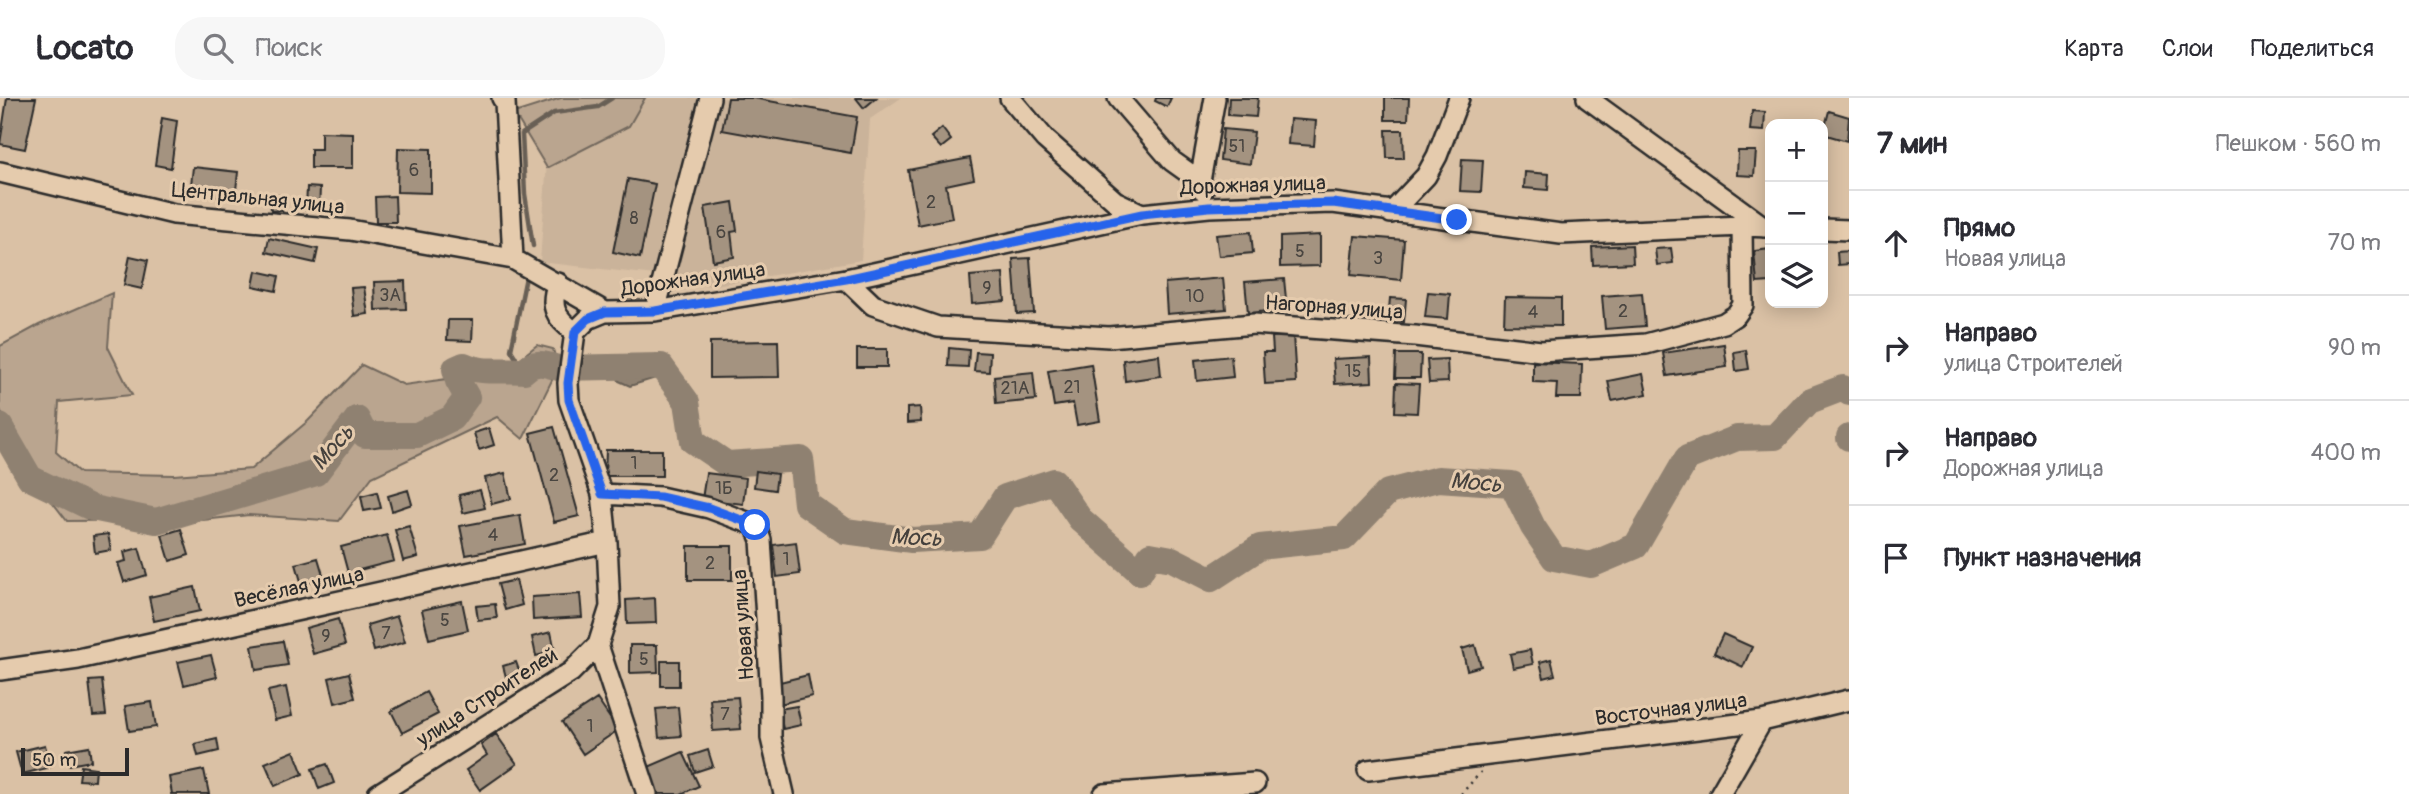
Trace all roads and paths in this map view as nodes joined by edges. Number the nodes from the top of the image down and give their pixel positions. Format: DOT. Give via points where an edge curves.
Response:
graph roads {
  1 [pos="710,98"];
  2 [pos="1010,98"];
  3 [pos="1118,98"];
  4 [pos="1215,98"];
  5 [pos="1459,98"];
  6 [pos="1587,98"];
  7 [pos="508,99"];
  8 [pos="0,172"];
  9 [pos="1200,181"];
  10 [pos="1209,207"];
  11 [pos="1391,213"];
  12 [pos="1142,214"];
  13 [pos="1742,226"];
  14 [pos="1765,226"];
  15 [pos="1765,227"];
  16 [pos="1828,229"];
  17 [pos="1849,230"];
  18 [pos="513,259"];
  19 [pos="846,279"];
  20 [pos="558,283"];
  21 [pos="655,311"];
  22 [pos="605,312"];
  23 [pos="575,332"];
  24 [pos="602,494"];
  25 [pos="607,542"];
  26 [pos="598,645"];
  27 [pos="0,670"];
  28 [pos="1849,700"];
  29 [pos="1762,721"];
  30 [pos="1368,770"];
  31 [pos="1255,783"];
  32 [pos="378,794"];
  33 [pos="647,794"];
  34 [pos="784,794"];
  35 [pos="1104,794"];
  36 [pos="1720,794"];
  1 -- 21 [label="street"];
  2 -- 12 [label="street" via="1045,139 1115,201"];
  3 -- 9 [label="street" via="1172,161"];
  4 -- 9 [label="street"];
  5 -- 11 [label="street" via="1426,176"];
  6 -- 14 [label="street"];
  7 -- 18 [label="street"];
  8 -- 18 [label="street, Центральная улица" via="174,214 350,230"];
  9 -- 10 [label="street"];
  10 -- 11 [label="street, Дорожная улица" via="1333,203"];
  10 -- 12 [label="street, Дорожная улица"];
  11 -- 13 [label="street, Дорожная улица" via="1561,234"];
  12 -- 19 [label="street, Дорожная улица"];
  13 -- 15 [label="street, Дорожная улица"];
  13 -- 19 [label="street, Нагорная улица" via="1743,305 1737,315 1724,323 1646,344 1541,351 1254,324 1110,337 938,327 873,305"];
  16 -- 17 [label="street"];
  18 -- 20 [label="street, Центральная улица"];
  19 -- 21 [label="street, Дорожная улица"];
  20 -- 22 [label="street, Центральная улица"];
  20 -- 23 [label="street" via="552,298 556,313"];
  21 -- 22 [label="street, Дорожная улица"];
  22 -- 23 [label="street" via="588,319"];
  23 -- 24 [label="street, улица Строителей" via="569,400"];
  24 -- 25 [label="street, улица Строителей"];
  24 -- 34 [label="street, Новая улица" via="660,497 755,525 761,540 771,738"];
  25 -- 26 [label="street, улица Строителей" via="610,607"];
  25 -- 27 [label="street, Весёлая улица" via="78,659"];
  26 -- 32 [label="street, улица Строителей" via="570,672"];
  26 -- 33 [label="street"];
  28 -- 29 [label="street, Восточная улица"];
  29 -- 30 [label="street, Восточная улица"];
  29 -- 36 [label="street"];
  31 -- 35 [label="street"];
}
